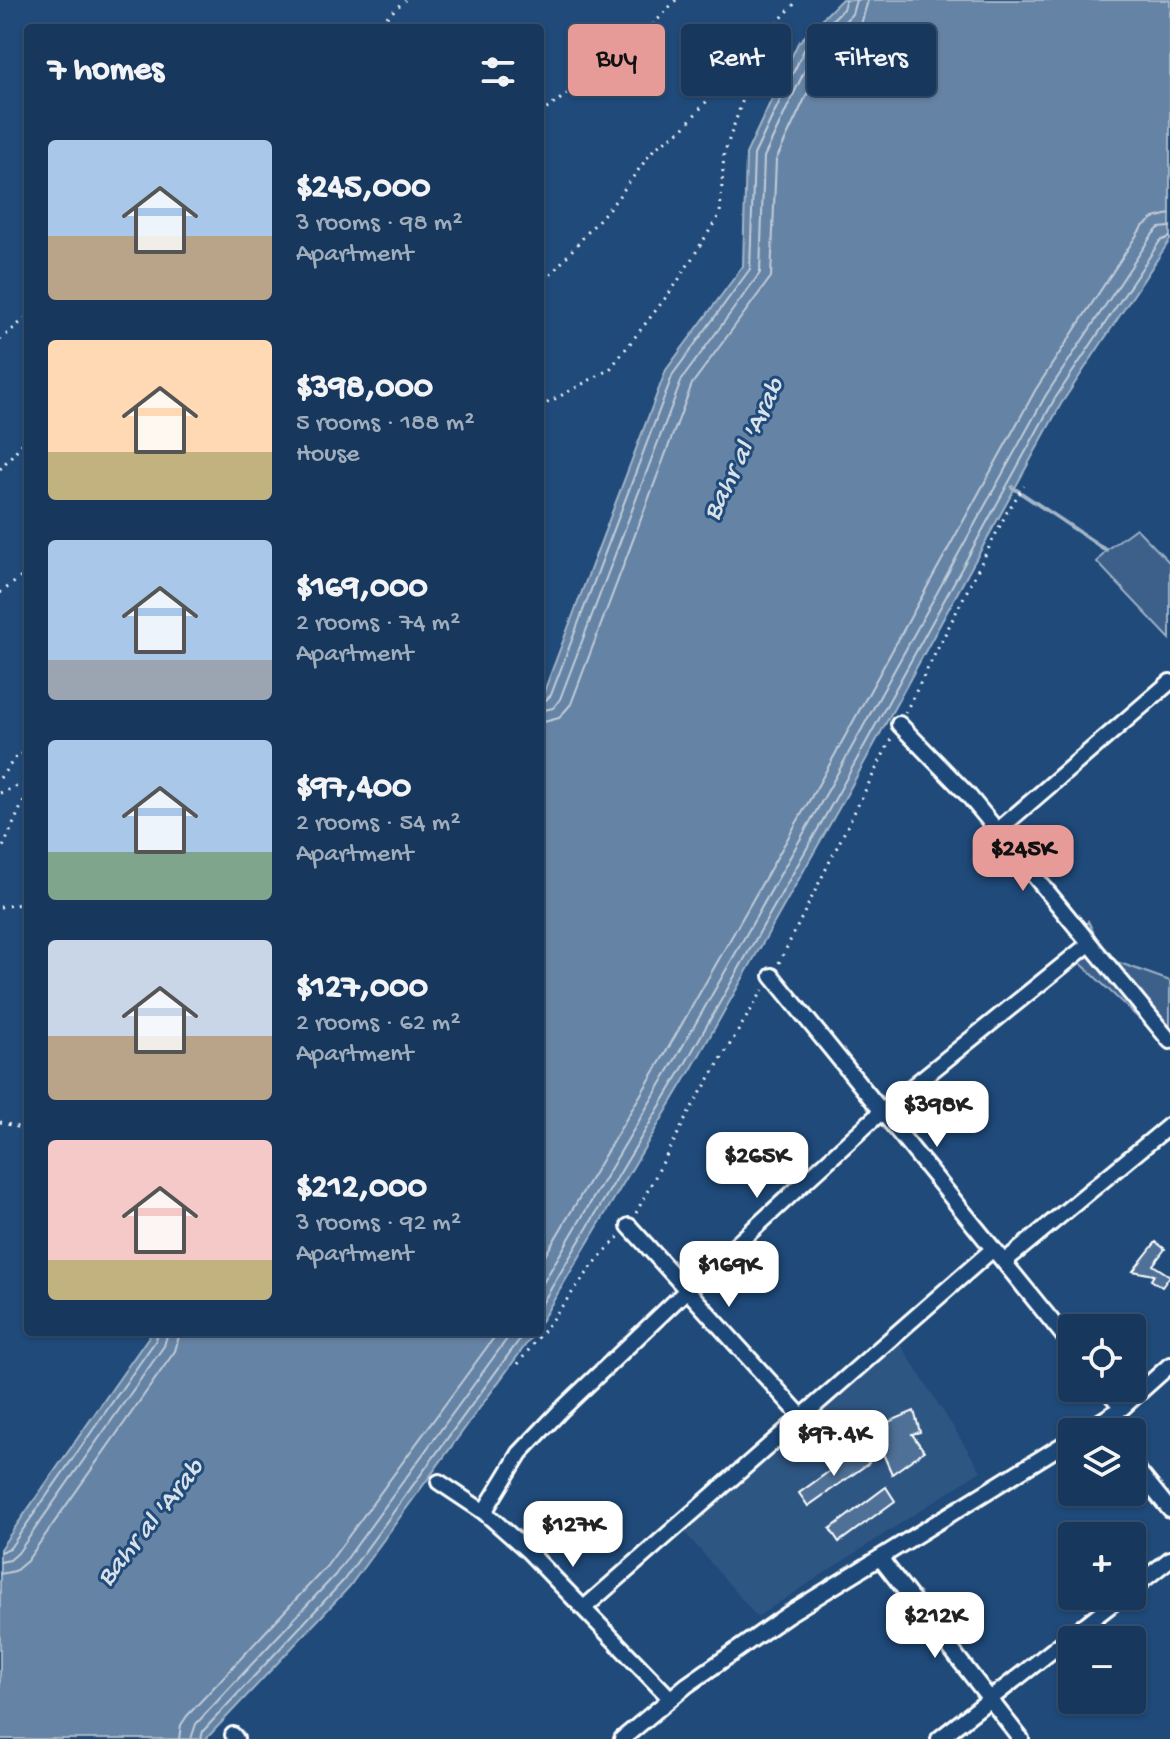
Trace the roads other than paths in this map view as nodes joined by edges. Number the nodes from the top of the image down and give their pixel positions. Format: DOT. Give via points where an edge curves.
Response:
graph roads {
  1 [pos="1170,682"];
  2 [pos="899,724"];
  3 [pos="997,831"];
  4 [pos="1089,944"];
  5 [pos="772,976"];
  6 [pos="1170,1041"];
  7 [pos="882,1111"];
  8 [pos="1170,1125"];
  9 [pos="629,1226"];
  10 [pos="993,1249"];
  11 [pos="1004,1262"];
  12 [pos="687,1290"];
  13 [pos="1058,1329"];
  14 [pos="1170,1365"];
  15 [pos="1117,1402"];
  16 [pos="1122,1408"];
  17 [pos="802,1417"];
  18 [pos="1112,1418"];
  19 [pos="1058,1448"];
  20 [pos="1146,1480"];
  21 [pos="439,1482"];
  22 [pos="1170,1510"];
  23 [pos="484,1512"];
  24 [pos="880,1558"];
  25 [pos="1170,1559"];
  26 [pos="1146,1578"];
  27 [pos="584,1608"];
  28 [pos="1104,1610"];
  29 [pos="670,1698"];
  30 [pos="990,1699"];
  31 [pos="622,1739"];
  32 [pos="939,1739"];
  33 [pos="1021,1739"];
  1 -- 3 [label="street"];
  2 -- 3 [label="street"];
  3 -- 4 [label="street"];
  4 -- 6 [label="street"];
  4 -- 7 [label="street"];
  5 -- 7 [label="street"];
  7 -- 10 [label="street"];
  7 -- 12 [label="street"];
  8 -- 11 [label="street"];
  9 -- 12 [label="street"];
  10 -- 11 [label="street"];
  10 -- 17 [label="street"];
  11 -- 13 [label="street"];
  12 -- 17 [label="street"];
  12 -- 23 [label="street" via="520,1453"];
  14 -- 16 [label="street"];
  15 -- 16 [label="street"];
  16 -- 18 [label="street"];
  17 -- 27 [label="street"];
  19 -- 24 [label="street"];
  20 -- 22 [label="street"];
  21 -- 23 [label="street"];
  23 -- 27 [label="street"];
  24 -- 29 [label="street" via="787,1615"];
  24 -- 30 [label="street"];
  25 -- 26 [label="street"];
  27 -- 29 [label="street"];
  28 -- 30 [label="street"];
  29 -- 31 [label="street"];
  30 -- 32 [label="street"];
  30 -- 33 [label="street"];
}
